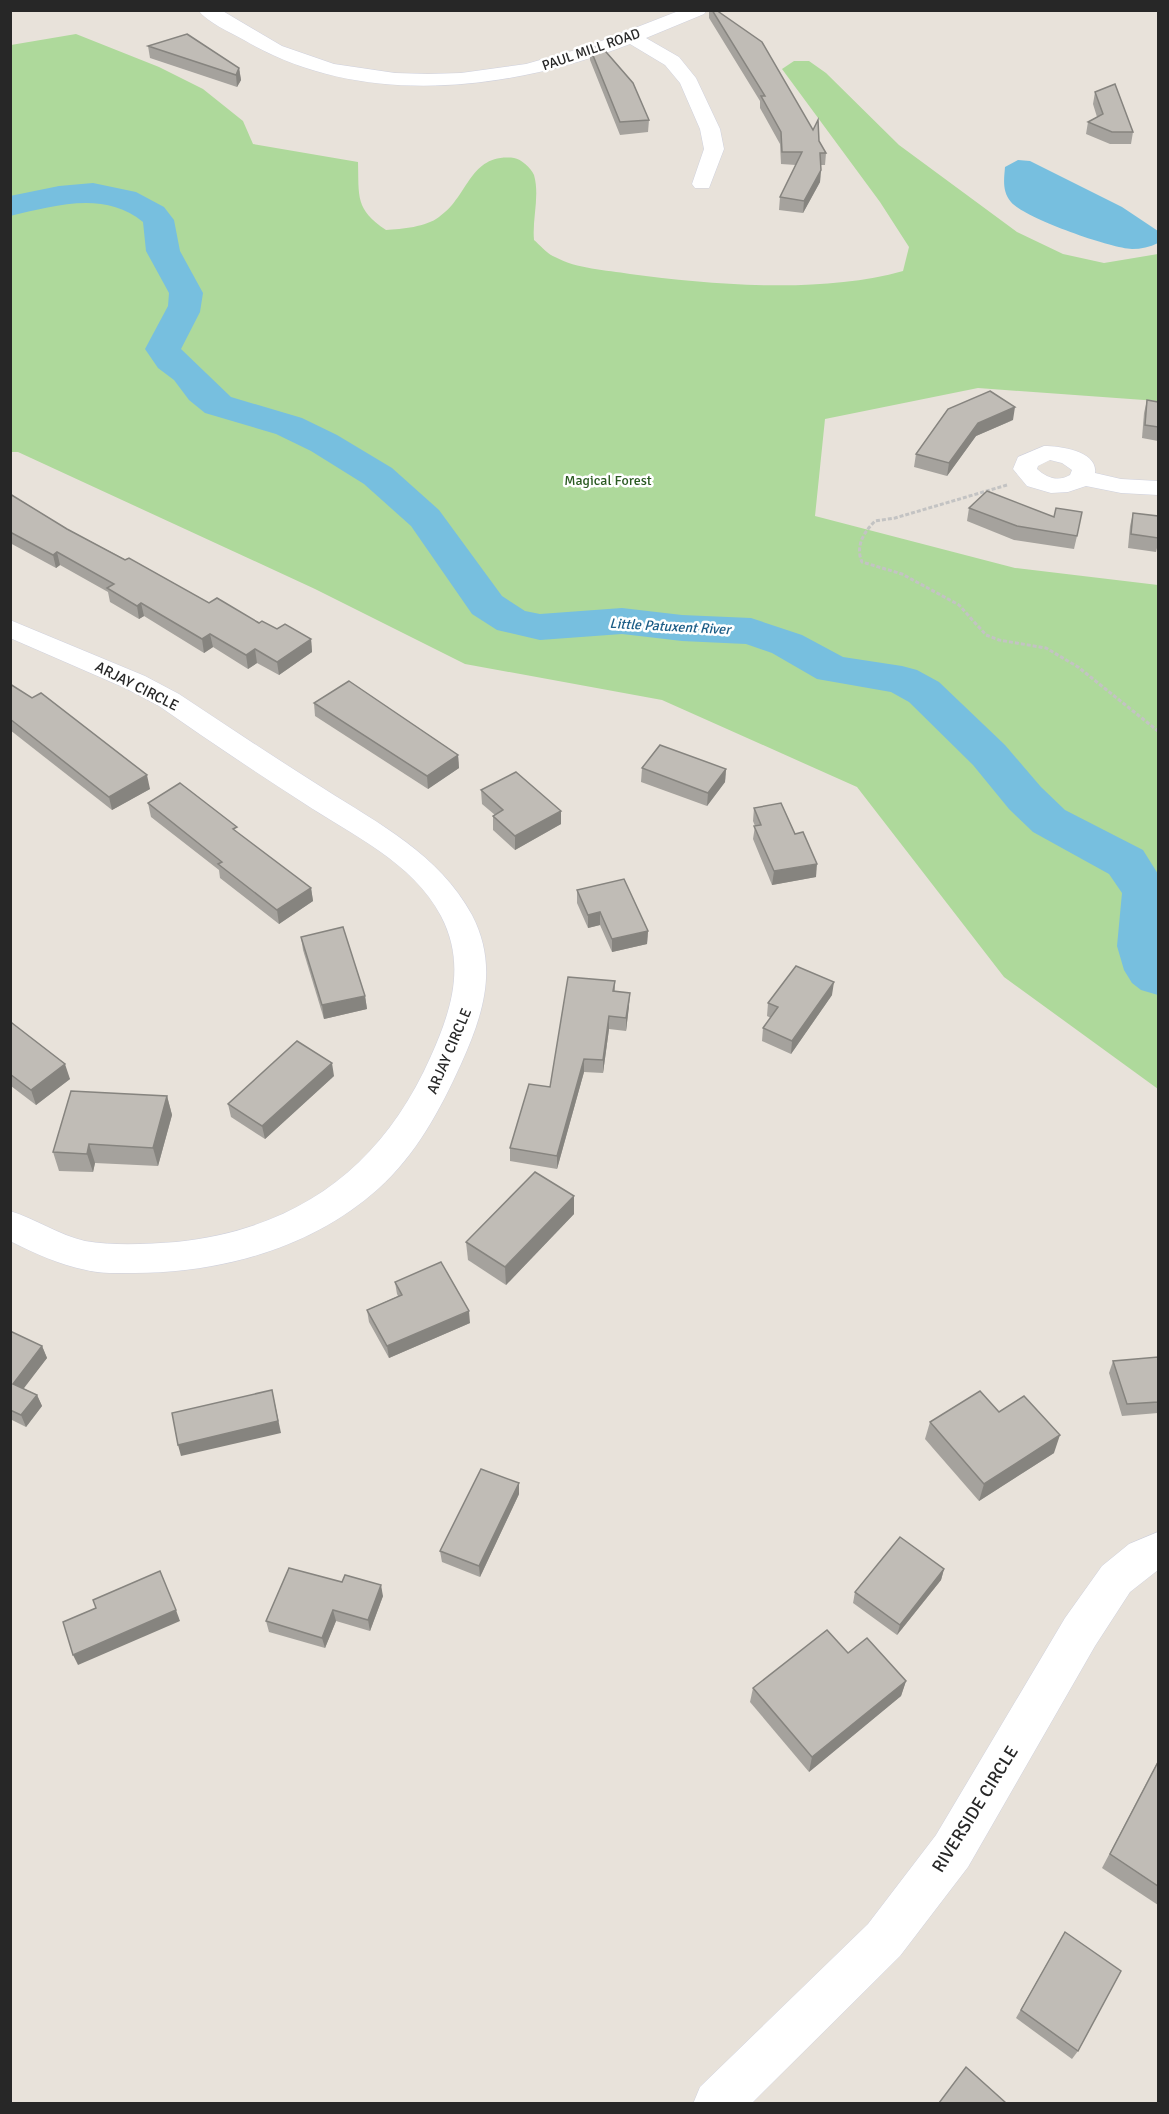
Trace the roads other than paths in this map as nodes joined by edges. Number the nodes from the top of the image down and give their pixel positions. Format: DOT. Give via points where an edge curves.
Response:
graph roads {
  1 [pos="207,10"];
  2 [pos="698,10"];
  3 [pos="629,36"];
  4 [pos="702,184"];
  5 [pos="1082,478"];
  6 [pos="1158,488"];
  7 [pos="10,628"];
  8 [pos="10,1225"];
  9 [pos="1158,1551"];
  10 [pos="717,2103"];
  1 -- 3 [label="street, PAUL MILL ROAD" via="301,60 390,77 499,74 557,62"];
  2 -- 3 [label="street, PAUL MILL ROAD"];
  3 -- 4 [label="street" via="672,61 689,82 710,129 714,149"];
  5 -- 5 [label="street" via="1084,469 1078,462 1057,453 1044,453 1027,462 1025,469 1034,480 1055,486 1066,486"];
  5 -- 6 [label="street"];
  7 -- 8 [label="street, ARJAY CIRCLE" via="169,700 398,852 445,894 467,940 472,978 471,998 423,1111 391,1154 345,1197 293,1225 209,1254 165,1259 85,1256"];
  9 -- 10 [label="street, RIVERSIDE CIRCLE" via="1143,1557 1116,1579 1080,1632 952,1851 884,1940"];
}
